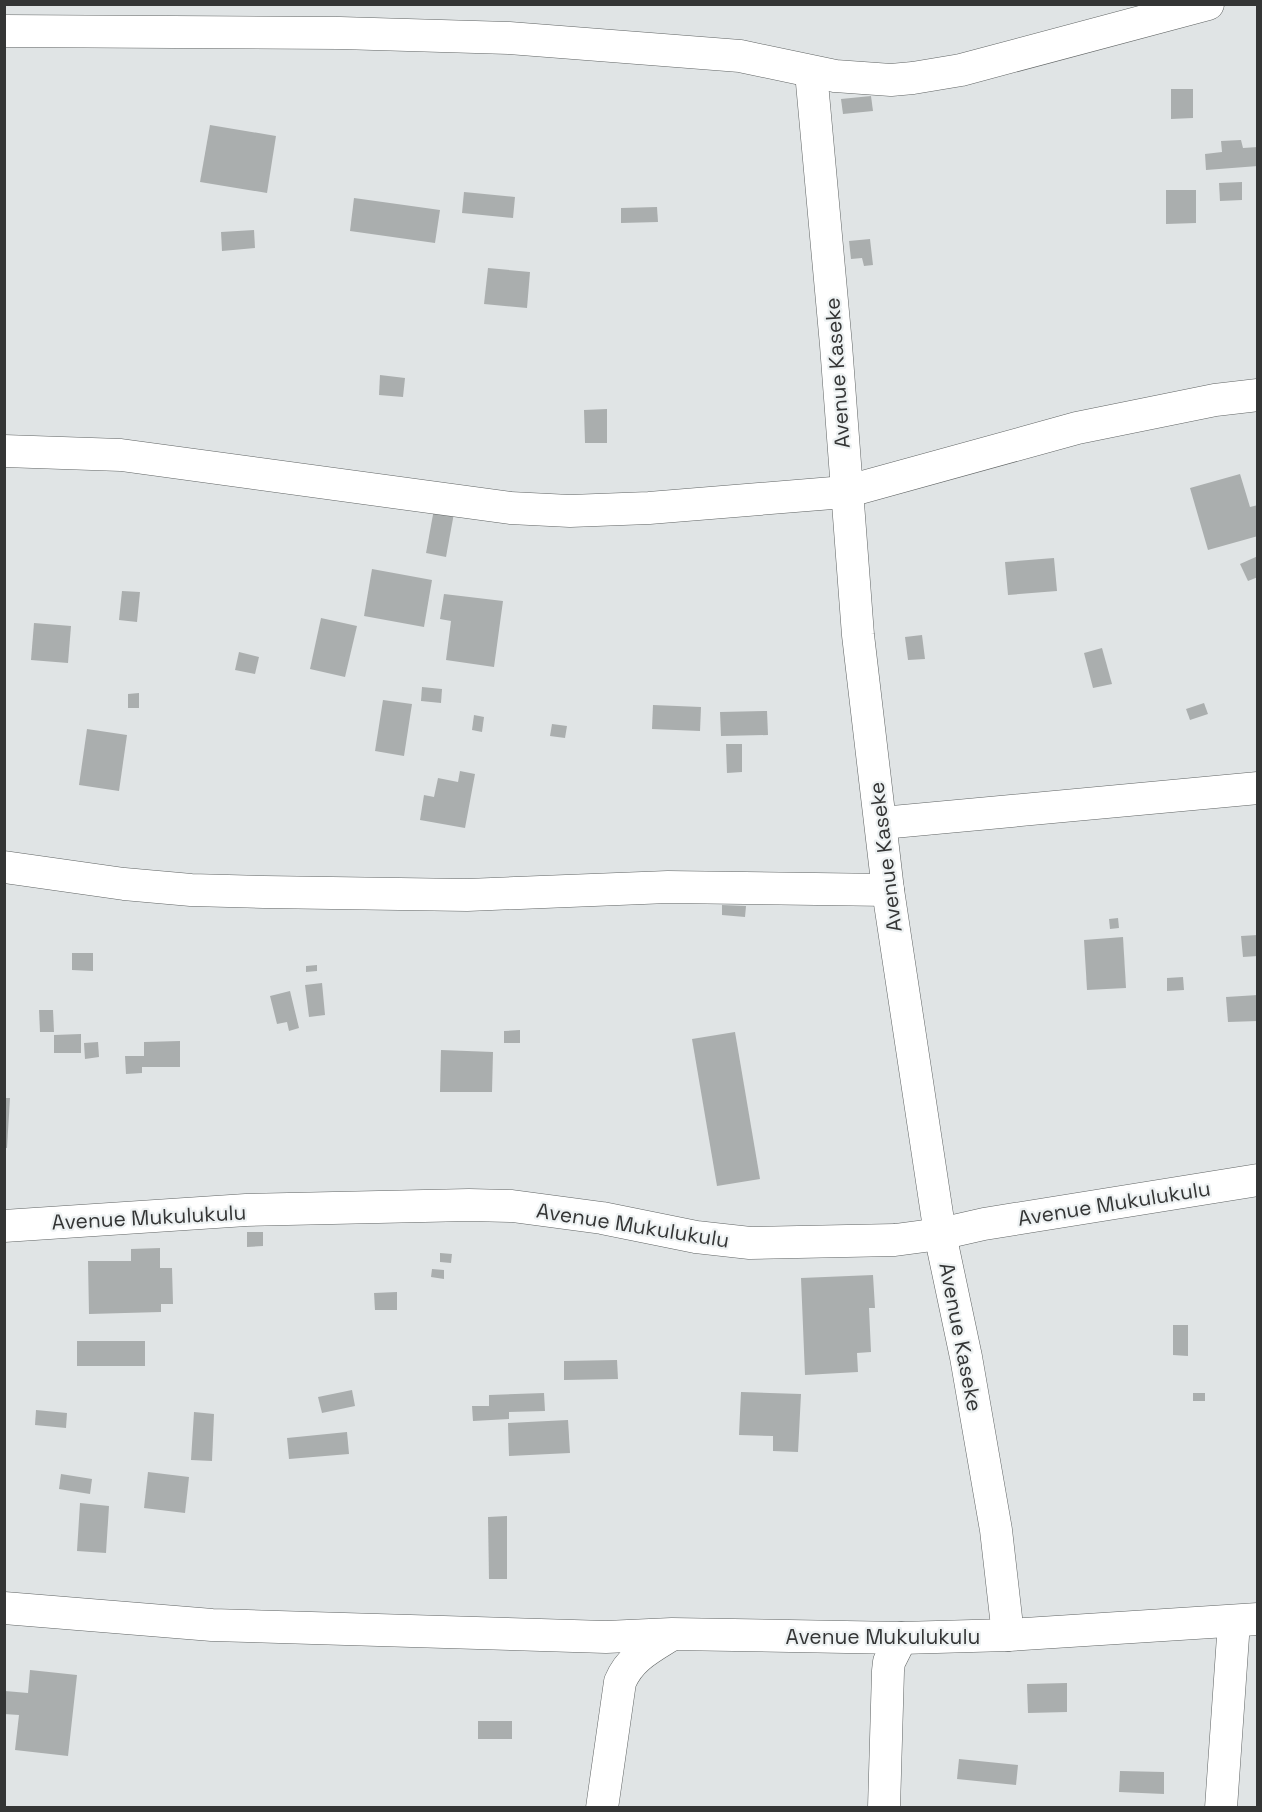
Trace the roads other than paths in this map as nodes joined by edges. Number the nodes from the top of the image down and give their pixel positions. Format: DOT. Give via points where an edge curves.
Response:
graph roads {
  1 [pos="1208,4"];
  2 [pos="4,30"];
  3 [pos="811,72"];
  4 [pos="1257,395"];
  5 [pos="4,451"];
  6 [pos="846,492"];
  7 [pos="1257,788"];
  8 [pos="882,824"];
  9 [pos="4,867"];
  10 [pos="888,890"];
  11 [pos="1257,1180"];
  12 [pos="4,1226"];
  13 [pos="940,1234"];
  14 [pos="4,1608"];
  15 [pos="1246,1620"];
  16 [pos="672,1634"];
  17 [pos="1008,1635"];
  18 [pos="901,1638"];
  19 [pos="602,1808"];
  20 [pos="884,1808"];
  21 [pos="1221,1808"];
  1 -- 3 [label="street" via="952,72 891,80"];
  2 -- 3 [label="street" via="509,38 740,56"];
  3 -- 6 [label="street, Avenue Kaseke"];
  4 -- 6 [label="street" via="1088,426"];
  5 -- 6 [label="street" via="121,455 510,508 649,508"];
  6 -- 8 [label="street, Avenue Kaseke" via="858,635"];
  7 -- 8 [label="street"];
  8 -- 10 [label="street, Avenue Kaseke"];
  9 -- 10 [label="street" via="135,885 264,892 467,895 668,887"];
  10 -- 13 [label="street, Avenue Kaseke"];
  11 -- 13 [label="street, Avenue Mukulukulu"];
  12 -- 13 [label="street, Avenue Mukulukulu" via="246,1210 469,1205 512,1206 602,1218 696,1237 750,1243 884,1240"];
  13 -- 17 [label="street, Avenue Kaseke" via="996,1530"];
  14 -- 16 [label="street, Avenue Mukulukulu" via="223,1625 596,1637"];
  15 -- 17 [label="street, Avenue Mukulukulu"];
  15 -- 21 [label="street"];
  16 -- 18 [label="street, Avenue Mukulukulu"];
  16 -- 19 [label="street" via="636,1657 625,1669"];
  17 -- 18 [label="street, Avenue Mukulukulu"];
  18 -- 20 [label="street" via="888,1671"];
}
